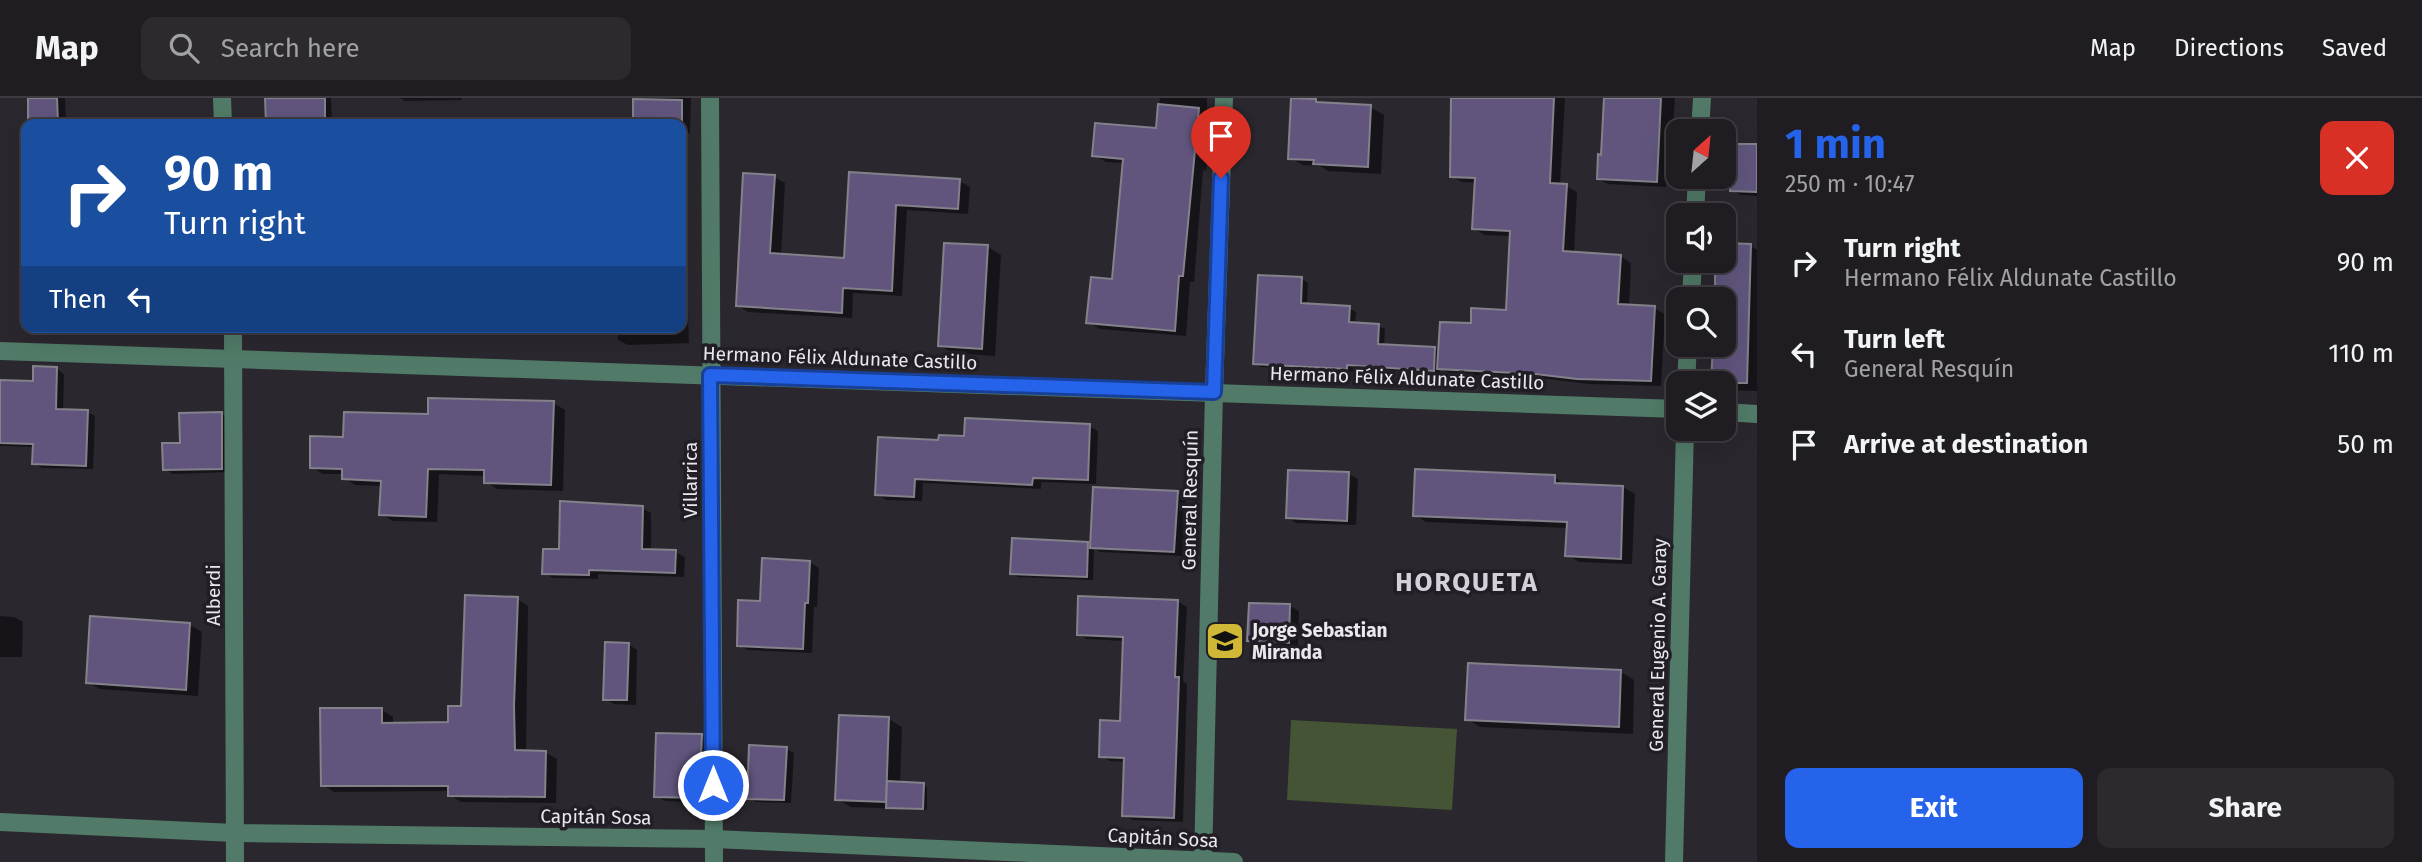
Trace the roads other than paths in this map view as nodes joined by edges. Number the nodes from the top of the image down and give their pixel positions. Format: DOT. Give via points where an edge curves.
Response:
graph roads {
  1 [pos="222,98"];
  2 [pos="710,98"];
  3 [pos="1224,98"];
  4 [pos="1702,98"];
  5 [pos="223,119"];
  6 [pos="1701,119"];
  7 [pos="233,333"];
  8 [pos="0,351"];
  9 [pos="235,360"];
  10 [pos="710,375"];
  11 [pos="1214,392"];
  12 [pos="1666,409"];
  13 [pos="1736,413"];
  14 [pos="1757,414"];
  15 [pos="1685,441"];
  16 [pos="0,822"];
  17 [pos="234,833"];
  18 [pos="714,839"];
  19 [pos="1203,861"];
  20 [pos="236,862"];
  21 [pos="714,862"];
  22 [pos="1234,862"];
  23 [pos="1674,862"];
  1 -- 5 [label="street"];
  2 -- 10 [label="street, Villarrica"];
  3 -- 11 [label="street, General Resquín"];
  4 -- 6 [label="street"];
  7 -- 9 [label="street, Alberdi"];
  8 -- 9 [label="street, Hermano Félix Aldunate Castillo"];
  9 -- 10 [label="street, Hermano Félix Aldunate Castillo"];
  9 -- 17 [label="street, Alberdi"];
  10 -- 11 [label="street, Hermano Félix Aldunate Castillo"];
  10 -- 18 [label="street, Villarrica"];
  11 -- 12 [label="street, Hermano Félix Aldunate Castillo"];
  11 -- 19 [label="street, General Resquín"];
  13 -- 14 [label="street"];
  15 -- 23 [label="street, General Eugenio A. Garay"];
  16 -- 17 [label="street, Capitán Sosa"];
  17 -- 18 [label="street, Capitán Sosa"];
  17 -- 20 [label="street, Alberdi"];
  18 -- 19 [label="street, Capitán Sosa"];
  18 -- 21 [label="street, Villarrica"];
  19 -- 22 [label="street, Capitán Sosa"];
}
